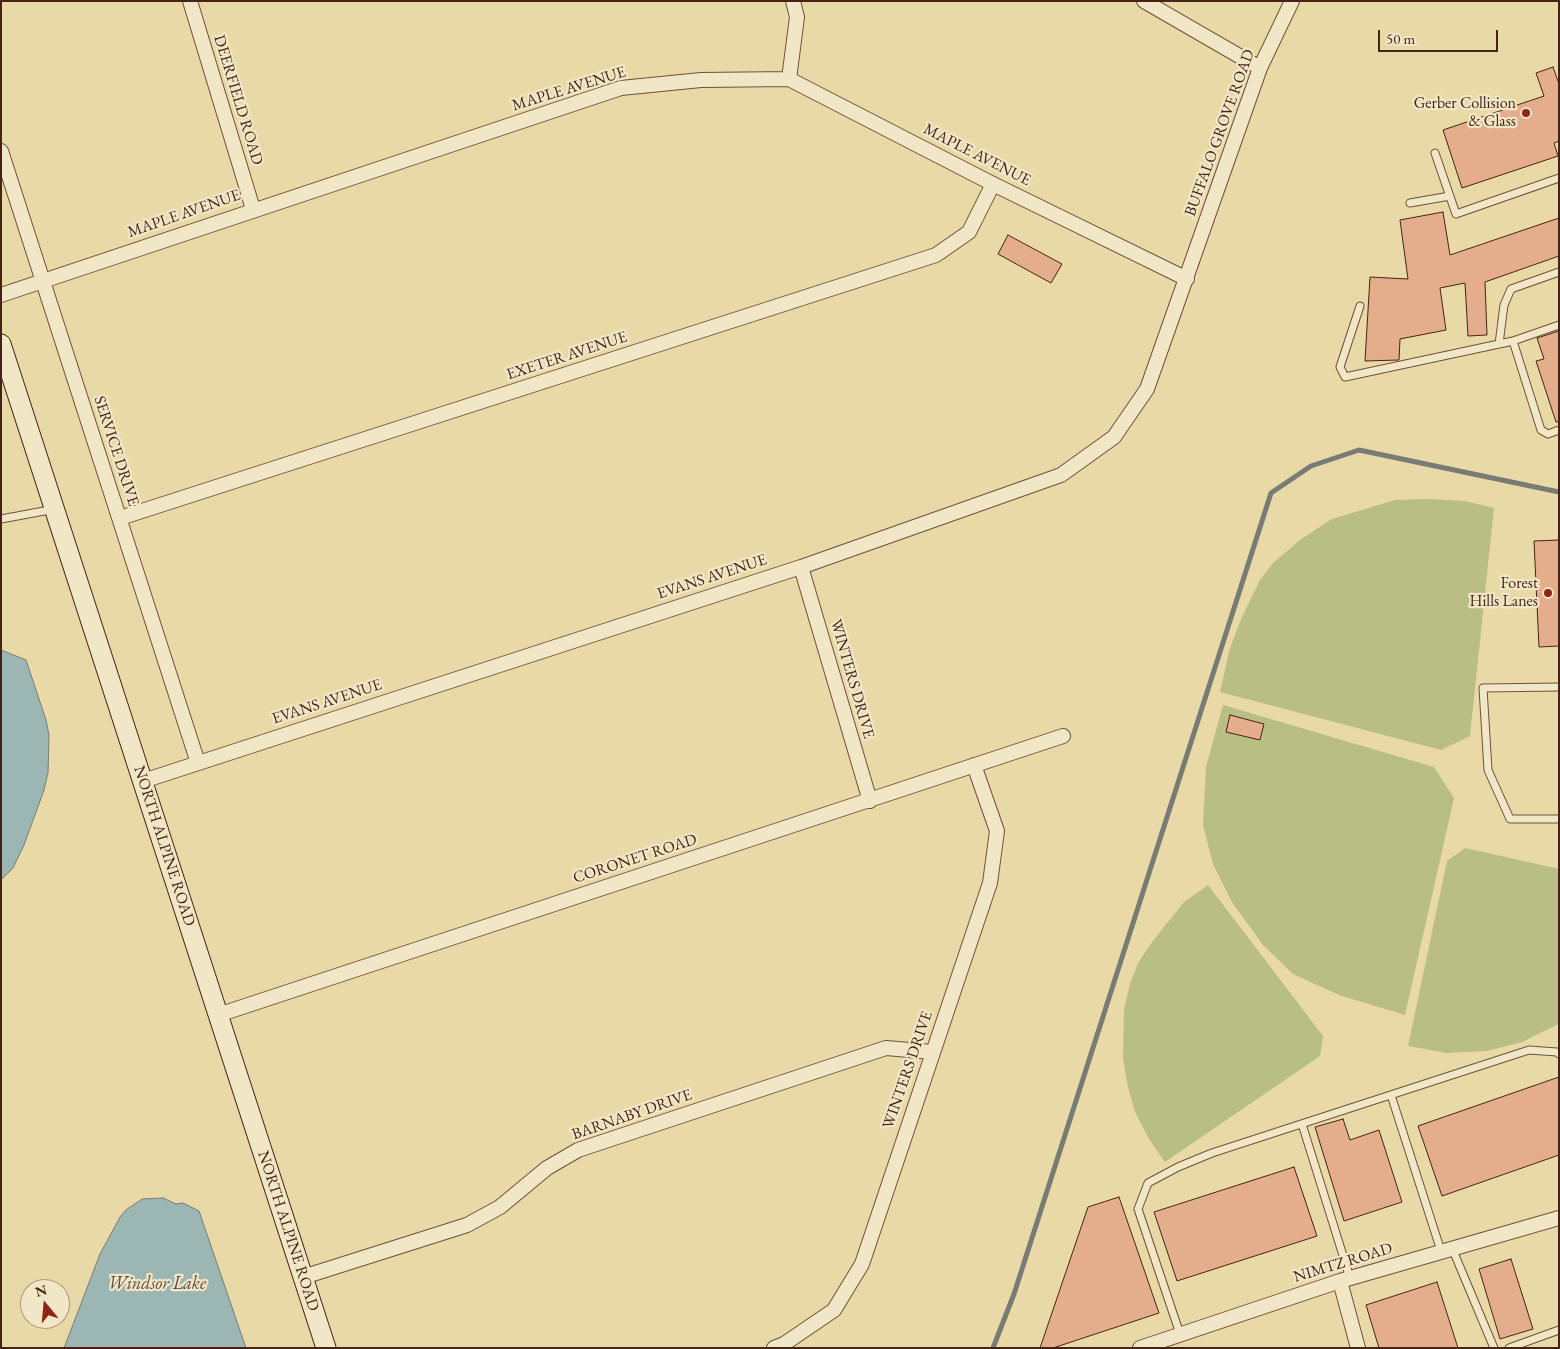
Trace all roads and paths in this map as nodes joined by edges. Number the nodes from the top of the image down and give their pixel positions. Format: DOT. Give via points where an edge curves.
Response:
graph roads {
  1 [pos="190,1"];
  2 [pos="792,1"];
  3 [pos="1144,1"];
  4 [pos="1292,1"];
  5 [pos="1260,68"];
  6 [pos="789,79"];
  7 [pos="1,151"];
  8 [pos="1435,153"];
  9 [pos="1559,178"];
  10 [pos="993,184"];
  11 [pos="1450,196"];
  12 [pos="1410,203"];
  13 [pos="252,209"];
  14 [pos="1559,272"];
  15 [pos="1187,279"];
  16 [pos="42,280"];
  17 [pos="1,295"];
  18 [pos="1360,306"];
  19 [pos="1559,325"];
  20 [pos="1513,341"];
  21 [pos="1,344"];
  22 [pos="1499,344"];
  23 [pos="1559,430"];
  24 [pos="55,509"];
  25 [pos="120,518"];
  26 [pos="1,519"];
  27 [pos="801,567"];
  28 [pos="1559,687"];
  29 [pos="1063,736"];
  30 [pos="198,763"];
  31 [pos="974,766"];
  32 [pos="143,781"];
  33 [pos="870,801"];
  34 [pos="1559,819"];
  35 [pos="218,1014"];
  36 [pos="932,1052"];
  37 [pos="1559,1054"];
  38 [pos="1391,1095"];
  39 [pos="1302,1124"];
  40 [pos="1559,1218"];
  41 [pos="1447,1250"];
  42 [pos="303,1277"];
  43 [pos="1345,1279"];
  44 [pos="1559,1330"];
  45 [pos="1180,1334"];
  46 [pos="326,1348"];
  47 [pos="774,1348"];
  48 [pos="1140,1348"];
  49 [pos="1358,1348"];
  50 [pos="1494,1348"];
  51 [pos="1510,1348"];
  1 -- 13 [label="street, DEERFIELD ROAD"];
  2 -- 6 [label="street" via="797,17"];
  3 -- 5 [label="street"];
  4 -- 5 [label="street, BUFFALO GROVE ROAD"];
  5 -- 15 [label="street, BUFFALO GROVE ROAD"];
  6 -- 10 [label="street, MAPLE AVENUE"];
  6 -- 13 [label="street, MAPLE AVENUE" via="701,80 621,88"];
  7 -- 16 [label="street, SERVICE DRIVE"];
  8 -- 11 [label="lane"];
  9 -- 11 [label="lane" via="1456,214"];
  10 -- 15 [label="street, MAPLE AVENUE"];
  10 -- 25 [label="street, EXETER AVENUE" via="969,232 936,255"];
  11 -- 12 [label="lane"];
  13 -- 16 [label="street, MAPLE AVENUE"];
  14 -- 22 [label="lane" via="1511,289 1504,305"];
  15 -- 27 [label="street, EVANS AVENUE" via="1147,389 1114,437 1061,475"];
  16 -- 17 [label="street, MAPLE AVENUE"];
  16 -- 25 [label="street, SERVICE DRIVE"];
  18 -- 22 [label="lane" via="1340,366 1345,378"];
  19 -- 20 [label="lane"];
  20 -- 22 [label="lane"];
  20 -- 23 [label="lane" via="1541,430 1548,434"];
  21 -- 24 [label="main road, NORTH ALPINE ROAD"];
  24 -- 26 [label="lane"];
  24 -- 32 [label="main road, NORTH ALPINE ROAD"];
  25 -- 30 [label="street, SERVICE DRIVE"];
  27 -- 30 [label="street, EVANS AVENUE"];
  27 -- 33 [label="street, WINTERS DRIVE"];
  28 -- 34 [label="lane" via="1482,688 1488,770 1510,819"];
  29 -- 31 [label="street, CORONET ROAD"];
  30 -- 32 [label="street, EVANS AVENUE"];
  31 -- 33 [label="street, CORONET ROAD"];
  31 -- 36 [label="street, WINTERS DRIVE" via="997,831 990,883"];
  32 -- 35 [label="main road, NORTH ALPINE ROAD"];
  33 -- 35 [label="street, CORONET ROAD"];
  35 -- 42 [label="main road, NORTH ALPINE ROAD"];
  36 -- 42 [label="street, BARNABY DRIVE" via="886,1048 578,1150 547,1168 500,1208 467,1225"];
  36 -- 47 [label="street, WINTERS DRIVE" via="862,1264 834,1310"];
  37 -- 38 [label="lane" via="1529,1050"];
  38 -- 39 [label="lane"];
  38 -- 41 [label="lane"];
  39 -- 43 [label="lane"];
  39 -- 45 [label="lane" via="1204,1157 1148,1183 1138,1209"];
  40 -- 41 [label="street, NIMTZ ROAD"];
  41 -- 43 [label="street, NIMTZ ROAD"];
  41 -- 50 [label="lane"];
  42 -- 46 [label="main road, NORTH ALPINE ROAD"];
  43 -- 45 [label="street, NIMTZ ROAD"];
  43 -- 49 [label="street"];
  44 -- 51 [label="lane"];
  45 -- 48 [label="street, NIMTZ ROAD"];
}
